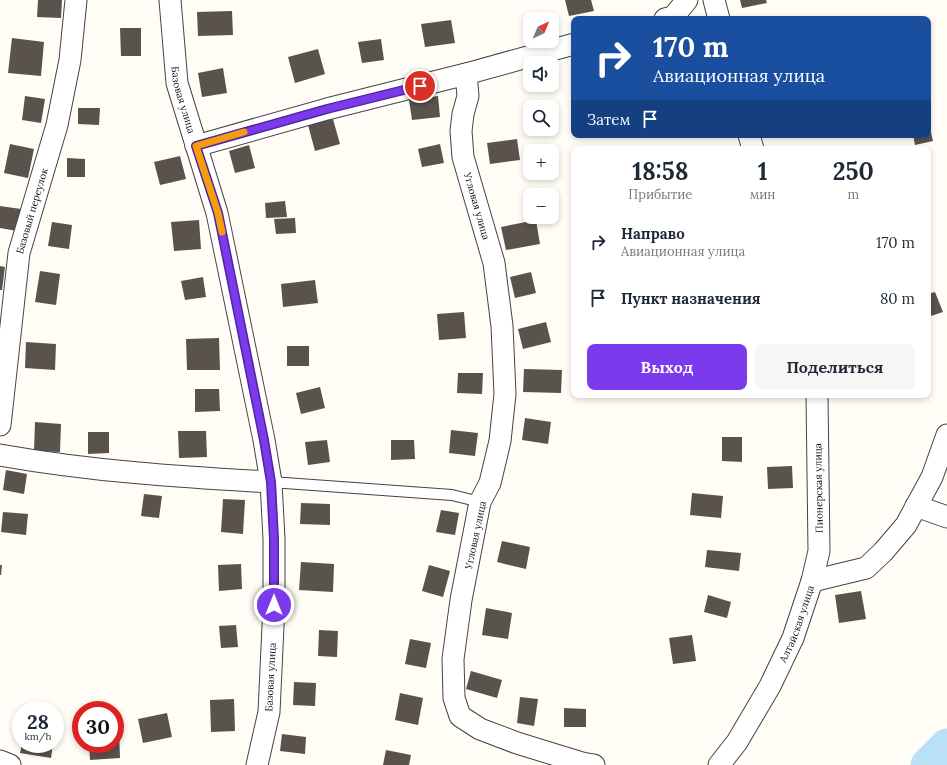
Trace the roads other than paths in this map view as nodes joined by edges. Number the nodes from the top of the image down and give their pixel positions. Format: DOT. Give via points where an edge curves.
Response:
graph roads {
  1 [pos="76,0"];
  2 [pos="170,0"];
  3 [pos="687,0"];
  4 [pos="714,0"];
  5 [pos="674,16"];
  6 [pos="718,16"];
  7 [pos="571,45"];
  8 [pos="466,74"];
  9 [pos="196,146"];
  10 [pos="817,398"];
  11 [pos="0,425"];
  12 [pos="947,435"];
  13 [pos="0,455"];
  14 [pos="271,482"];
  15 [pos="480,502"];
  16 [pos="916,506"];
  17 [pos="947,517"];
  18 [pos="812,581"];
  19 [pos="0,762"];
  20 [pos="10,765"];
  21 [pos="257,765"];
  22 [pos="594,765"];
  23 [pos="719,765"];
  1 -- 11 [label="street, Базовый переулок" via="70,60 57,125 19,253"];
  2 -- 9 [label="street, Базовая улица" via="177,83"];
  3 -- 5 [label="street"];
  4 -- 6 [label="street"];
  7 -- 8 [label="street"];
  8 -- 9 [label="street"];
  8 -- 15 [label="street, Угловая улица" via="468,96 460,131 463,157 494,264 502,326 505,394 500,441 490,483"];
  9 -- 14 [label="street, Базовая улица" via="218,213"];
  10 -- 18 [label="street, Пионерская улица" via="819,551"];
  12 -- 16 [label="street, Алтайская улица" via="932,477"];
  13 -- 14 [label="street" via="81,468"];
  14 -- 15 [label="lane" via="452,495"];
  14 -- 21 [label="street, Базовая улица" via="274,612 269,712"];
  15 -- 22 [label="street, Угловая улица" via="461,600 453,659 454,698 460,716 480,729 517,743"];
  16 -- 17 [label="street"];
  16 -- 18 [label="street, Алтайская улица" via="906,525 866,568"];
  18 -- 23 [label="street, Алтайская улица" via="793,638 770,686 737,742"];
  19 -- 20 [label="street"];
}
